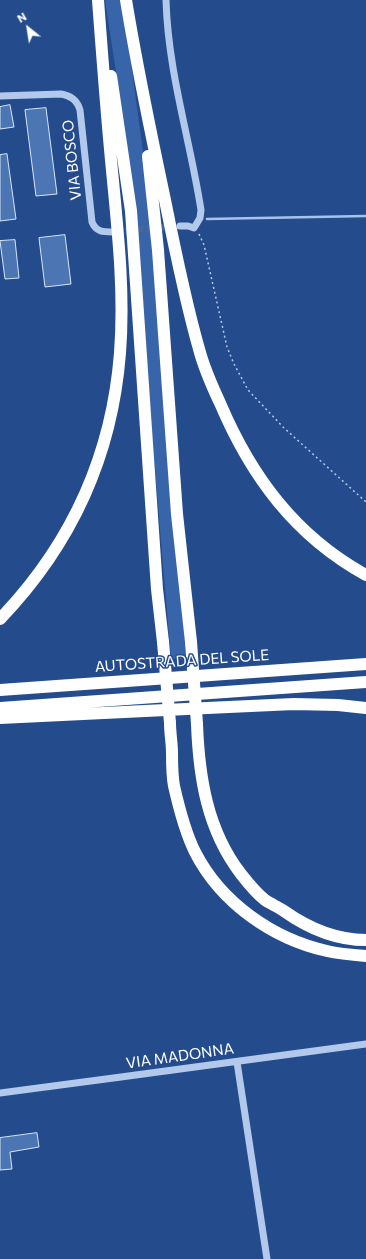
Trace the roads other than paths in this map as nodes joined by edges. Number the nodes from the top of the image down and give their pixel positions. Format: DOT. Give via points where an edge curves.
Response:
graph roads {
  1 [pos="98,0"];
  2 [pos="126,0"];
  3 [pos="166,0"];
  4 [pos="140,79"];
  5 [pos="0,96"];
  6 [pos="180,226"];
  7 [pos="113,232"];
  8 [pos="366,575"];
  9 [pos="0,619"];
  10 [pos="366,664"];
  11 [pos="366,682"];
  12 [pos="0,690"];
  13 [pos="0,708"];
  14 [pos="366,708"];
  15 [pos="0,718"];
  16 [pos="366,940"];
  17 [pos="366,956"];
  18 [pos="365,1044"];
  19 [pos="237,1062"];
  20 [pos="0,1092"];
  21 [pos="267,1259"];
  1 -- 9 [label="highway" via="120,264 120,352 117,379 99,454 78,512 38,574"];
  1 -- 17 [label="highway, bridge" via="131,211 157,589 170,723 171,768 180,808 196,853 211,877 240,909 292,940 327,952"];
  2 -- 4 [label="highway"];
  3 -- 6 [label="street" via="172,62 201,210 194,228"];
  4 -- 8 [label="highway" via="199,350 226,418 258,475 285,511 328,551"];
  4 -- 16 [label="highway, bridge" via="158,250 177,514 203,789 212,822 223,846 245,880 265,900 297,920 327,934"];
  5 -- 7 [label="street, VIA BOSCO" via="61,94 70,96 76,102 80,110 92,222 100,231"];
  10 -- 12 [label="highway, AUTOSTRADA DEL SOLE"];
  11 -- 13 [label="highway"];
  14 -- 15 [label="highway" via="286,705"];
  18 -- 19 [label="street, VIA MADONNA"];
  19 -- 20 [label="street, VIA MADONNA"];
  19 -- 21 [label="street"];
}
